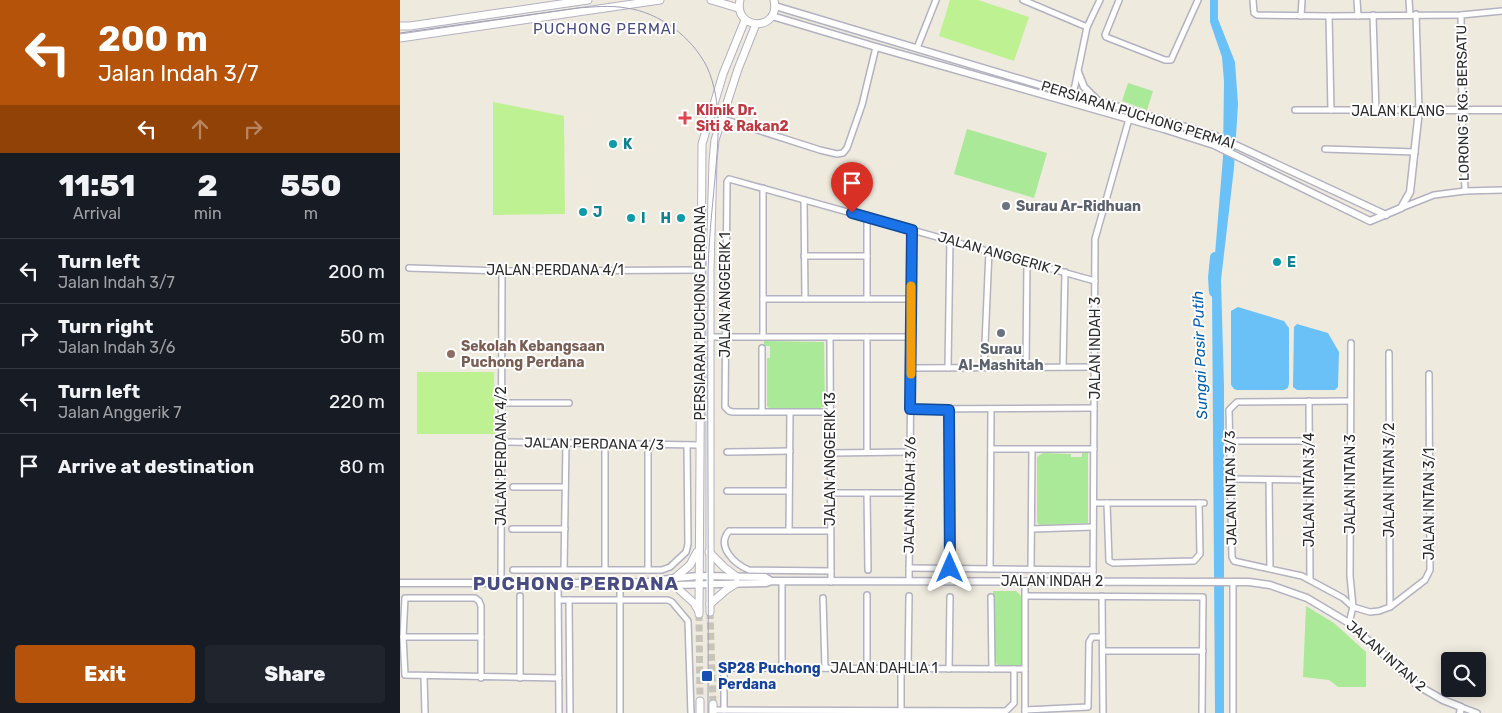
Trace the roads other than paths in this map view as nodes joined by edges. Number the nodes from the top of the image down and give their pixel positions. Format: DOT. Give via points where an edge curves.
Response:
graph roads {
  1 [pos="588,0"];
  2 [pos="660,0"];
  3 [pos="711,0"];
  4 [pos="936,0"];
  5 [pos="1024,0"];
  6 [pos="1100,0"];
  7 [pos="1119,0"];
  8 [pos="1198,0"];
  9 [pos="1254,0"];
  10 [pos="1302,0"];
  11 [pos="1357,0"];
  12 [pos="1409,0"];
  13 [pos="775,3"];
  14 [pos="739,4"];
  15 [pos="1502,11"];
  16 [pos="1416,14"];
  17 [pos="1373,15"];
  18 [pos="1410,15"];
  19 [pos="1461,15"];
  20 [pos="772,16"];
  21 [pos="1301,16"];
  22 [pos="1329,16"];
  23 [pos="1358,16"];
  24 [pos="746,20"];
  25 [pos="756,24"];
  26 [pos="400,26"];
  27 [pos="1088,27"];
  28 [pos="400,38"];
  29 [pos="876,47"];
  30 [pos="918,48"];
  31 [pos="1078,72"];
  32 [pos="1073,95"];
  33 [pos="1054,98"];
  34 [pos="1102,102"];
  35 [pos="1096,110"];
  36 [pos="1294,110"];
  37 [pos="1331,110"];
  38 [pos="1419,110"];
  39 [pos="1462,110"];
  40 [pos="1502,110"];
  41 [pos="1376,112"];
  42 [pos="1157,118"];
  43 [pos="723,119"];
  44 [pos="1130,120"];
  45 [pos="1325,149"];
  46 [pos="1415,152"];
  47 [pos="729,179"];
  48 [pos="763,188"];
  49 [pos="1502,190"];
  50 [pos="1465,191"];
  51 [pos="804,200"];
  52 [pos="1401,208"];
  53 [pos="1386,214"];
  54 [pos="867,218"];
  55 [pos="912,230"];
  56 [pos="950,240"];
  57 [pos="989,251"];
  58 [pos="804,256"];
  59 [pos="867,256"];
  60 [pos="1028,262"];
  61 [pos="409,268"];
  62 [pos="701,270"];
  63 [pos="502,271"];
  64 [pos="1065,272"];
  65 [pos="1095,281"];
  66 [pos="763,298"];
  67 [pos="804,298"];
  68 [pos="867,298"];
  69 [pos="911,298"];
  70 [pos="710,337"];
  71 [pos="725,337"];
  72 [pos="763,337"];
  73 [pos="830,337"];
  74 [pos="867,337"];
  75 [pos="911,337"];
  76 [pos="1350,343"];
  77 [pos="762,348"];
  78 [pos="1389,353"];
  79 [pos="1026,367"];
  80 [pos="1063,367"];
  81 [pos="1095,367"];
  82 [pos="911,368"];
  83 [pos="948,368"];
  84 [pos="984,368"];
  85 [pos="1429,374"];
  86 [pos="1309,401"];
  87 [pos="1350,401"];
  88 [pos="501,403"];
  89 [pos="569,403"];
  90 [pos="990,408"];
  91 [pos="1094,408"];
  92 [pos="910,409"];
  93 [pos="949,410"];
  94 [pos="762,412"];
  95 [pos="830,412"];
  96 [pos="790,413"];
  97 [pos="1229,441"];
  98 [pos="1309,441"];
  99 [pos="501,442"];
  100 [pos="566,443"];
  101 [pos="605,444"];
  102 [pos="651,444"];
  103 [pos="687,445"];
  104 [pos="699,445"];
  105 [pos="991,449"];
  106 [pos="1094,449"];
  107 [pos="1032,450"];
  108 [pos="790,451"];
  109 [pos="727,452"];
  110 [pos="831,452"];
  111 [pos="867,452"];
  112 [pos="910,452"];
  113 [pos="1231,479"];
  114 [pos="1269,480"];
  115 [pos="1309,480"];
  116 [pos="513,487"];
  117 [pos="565,487"];
  118 [pos="727,491"];
  119 [pos="789,491"];
  120 [pos="831,493"];
  121 [pos="867,493"];
  122 [pos="910,493"];
  123 [pos="1094,503"];
  124 [pos="1107,503"];
  125 [pos="1093,527"];
  126 [pos="512,529"];
  127 [pos="564,529"];
  128 [pos="1032,529"];
  129 [pos="830,530"];
  130 [pos="789,531"];
  131 [pos="699,548"];
  132 [pos="709,552"];
  133 [pos="909,568"];
  134 [pos="950,568"];
  135 [pos="1270,568"];
  136 [pos="990,569"];
  137 [pos="1031,569"];
  138 [pos="513,570"];
  139 [pos="564,570"];
  140 [pos="606,570"];
  141 [pos="648,570"];
  142 [pos="831,570"];
  143 [pos="868,570"];
  144 [pos="1093,570"];
  145 [pos="698,580"];
  146 [pos="709,580"];
  147 [pos="737,580"];
  148 [pos="1310,580"];
  149 [pos="674,581"];
  150 [pos="782,581"];
  151 [pos="909,581"];
  152 [pos="1025,581"];
  153 [pos="1093,581"];
  154 [pos="501,582"];
  155 [pos="831,582"];
  156 [pos="1229,582"];
  157 [pos="400,583"];
  158 [pos="558,583"];
  159 [pos="620,583"];
  160 [pos="867,595"];
  161 [pos="520,596"];
  162 [pos="909,596"];
  163 [pos="1026,596"];
  164 [pos="1102,596"];
  165 [pos="950,597"];
  166 [pos="991,597"];
  167 [pos="823,598"];
  168 [pos="558,600"];
  169 [pos="569,600"];
  170 [pos="620,600"];
  171 [pos="1353,607"];
  172 [pos="1390,607"];
  173 [pos="1350,624"];
  174 [pos="403,637"];
  175 [pos="481,637"];
  176 [pos="1102,637"];
  177 [pos="1102,651"];
  178 [pos="1203,651"];
  179 [pos="782,668"];
  180 [pos="825,668"];
  181 [pos="867,668"];
  182 [pos="901,668"];
  183 [pos="908,668"];
  184 [pos="949,669"];
  185 [pos="992,669"];
  186 [pos="1014,669"];
  187 [pos="1025,669"];
  188 [pos="424,676"];
  189 [pos="481,678"];
  190 [pos="520,678"];
  191 [pos="559,678"];
  192 [pos="700,701"];
  193 [pos="713,709"];
  194 [pos="724,710"];
  195 [pos="901,710"];
  196 [pos="1460,710"];
  197 [pos="1025,712"];
  198 [pos="424,713"];
  199 [pos="559,713"];
  200 [pos="570,713"];
  201 [pos="620,713"];
  202 [pos="690,713"];
  203 [pos="700,713"];
  204 [pos="1103,713"];
  205 [pos="1202,713"];
  206 [pos="1233,713"];
  207 [pos="1477,713"];
  1 -- 26 [label="main road"];
  2 -- 28 [label="main road"];
  3 -- 14 [label="main road"];
  4 -- 30 [label="street"];
  5 -- 27 [label="street"];
  6 -- 27 [label="street"];
  7 -- 8 [label="street" via="1106,37 1171,60"];
  9 -- 21 [label="street" via="1253,9 1257,15"];
  10 -- 21 [label="street"];
  11 -- 23 [label="street"];
  12 -- 18 [label="street"];
  13 -- 20 [label="main road"];
  13 -- 30 [label="street, PERSIARAN PUCHONG PERMAI"];
  14 -- 24 [label="main road"];
  15 -- 19 [label="street"];
  16 -- 18 [label="street"];
  16 -- 19 [label="street"];
  16 -- 38 [label="street"];
  17 -- 18 [label="street"];
  17 -- 23 [label="street"];
  17 -- 41 [label="street"];
  19 -- 39 [label="street, LORONG 5 KG. BERSATU"];
  20 -- 25 [label="main road" via="766,22"];
  20 -- 29 [label="street, PERSIARAN PUCHONG PERMAI"];
  21 -- 22 [label="street"];
  22 -- 23 [label="street"];
  22 -- 37 [label="street"];
  24 -- 25 [label="main road"];
  24 -- 62 [label="main road, PERSIARAN PUCHONG PERDANA" via="723,74 702,144"];
  25 -- 43 [label="main road, PERSIARAN PUCHONG PERDANA"];
  27 -- 31 [label="street"];
  29 -- 33 [label="street, PERSIARAN PUCHONG PERMAI"];
  29 -- 43 [label="street" via="862,105 843,153 820,150"];
  30 -- 32 [label="street, PERSIARAN PUCHONG PERMAI"];
  31 -- 32 [label="street"];
  31 -- 34 [label="street" via="1084,88"];
  32 -- 33 [label="street"];
  32 -- 34 [label="street, PERSIARAN PUCHONG PERMAI"];
  32 -- 35 [label="street"];
  33 -- 35 [label="street, PERSIARAN PUCHONG PERMAI"];
  34 -- 42 [label="street, PERSIARAN PUCHONG PERMAI"];
  34 -- 44 [label="street"];
  35 -- 44 [label="street, PERSIARAN PUCHONG PERMAI"];
  36 -- 37 [label="street, JALAN KLANG"];
  37 -- 41 [label="street, JALAN KLANG"];
  38 -- 39 [label="street, JALAN KLANG"];
  38 -- 41 [label="street, JALAN KLANG"];
  38 -- 46 [label="street"];
  39 -- 40 [label="street, JALAN KLANG"];
  39 -- 50 [label="street, LORONG 5 KG. BERSATU"];
  42 -- 44 [label="street" via="1136,116"];
  42 -- 53 [label="street, PERSIARAN PUCHONG PERMAI" via="1221,138"];
  43 -- 70 [label="main road, PERSIARAN PUCHONG PERDANA" via="715,140 713,161"];
  44 -- 53 [label="street, PERSIARAN PUCHONG PERMAI" via="1164,128 1222,149 1364,220 1370,221"];
  44 -- 65 [label="street, JALAN INDAH 3" via="1095,239"];
  45 -- 46 [label="street"];
  46 -- 52 [label="street" via="1410,192"];
  47 -- 48 [label="street, JALAN ANGGERIK 7"];
  47 -- 71 [label="street, JALAN ANGGERIK 1" via="726,182"];
  48 -- 51 [label="street, JALAN ANGGERIK 7"];
  48 -- 66 [label="street"];
  49 -- 50 [label="street"];
  50 -- 52 [label="street" via="1434,195"];
  51 -- 54 [label="street, JALAN ANGGERIK 7"];
  51 -- 58 [label="street"];
  52 -- 53 [label="street"];
  54 -- 55 [label="street, JALAN ANGGERIK 7"];
  54 -- 59 [label="street"];
  55 -- 56 [label="street, JALAN ANGGERIK 7"];
  55 -- 69 [label="street, JALAN INDAH 3/6"];
  56 -- 57 [label="street, JALAN ANGGERIK 7"];
  56 -- 83 [label="street"];
  57 -- 60 [label="street, JALAN ANGGERIK 7"];
  57 -- 84 [label="street"];
  58 -- 59 [label="street"];
  58 -- 67 [label="street"];
  59 -- 68 [label="street"];
  60 -- 64 [label="street, JALAN ANGGERIK 7"];
  60 -- 79 [label="street"];
  61 -- 63 [label="street, JALAN PERDANA 4/1"];
  62 -- 63 [label="street, JALAN PERDANA 4/1"];
  62 -- 104 [label="main road, PERSIARAN PUCHONG PERDANA"];
  63 -- 88 [label="street, JALAN PERDANA 4/2"];
  64 -- 65 [label="street, JALAN ANGGERIK 7"];
  64 -- 80 [label="street"];
  65 -- 81 [label="street, JALAN INDAH 3"];
  66 -- 67 [label="street"];
  66 -- 72 [label="street"];
  67 -- 68 [label="street"];
  68 -- 69 [label="street"];
  69 -- 75 [label="street, JALAN INDAH 3/6"];
  70 -- 71 [label="street"];
  70 -- 132 [label="main road, PERSIARAN PUCHONG PERDANA"];
  71 -- 72 [label="street"];
  71 -- 94 [label="street, JALAN ANGGERIK 1" via="725,408 729,411"];
  72 -- 73 [label="street"];
  73 -- 74 [label="street"];
  73 -- 95 [label="street, JALAN ANGGERIK 13"];
  74 -- 75 [label="street"];
  74 -- 111 [label="street"];
  75 -- 82 [label="street, JALAN INDAH 3/6"];
  76 -- 87 [label="street, JALAN INTAN 3"];
  77 -- 94 [label="street"];
  78 -- 172 [label="street, JALAN INTAN 3/2"];
  79 -- 80 [label="street"];
  79 -- 84 [label="street"];
  80 -- 81 [label="street"];
  81 -- 91 [label="street, JALAN INDAH 3"];
  82 -- 83 [label="street"];
  82 -- 92 [label="street, JALAN INDAH 3/6"];
  83 -- 84 [label="street"];
  85 -- 172 [label="street, JALAN INTAN 3/1" via="1430,570 1425,580"];
  86 -- 87 [label="street, JALAN INTAN 3/3"];
  86 -- 97 [label="street, JALAN INTAN 3/3" via="1237,402 1229,410"];
  86 -- 98 [label="street, JALAN INTAN 3/4"];
  87 -- 171 [label="street, JALAN INTAN 3" via="1350,581"];
  88 -- 89 [label="street"];
  88 -- 99 [label="street, JALAN PERDANA 4/2"];
  90 -- 91 [label="street"];
  90 -- 93 [label="street"];
  90 -- 105 [label="street"];
  91 -- 106 [label="street, JALAN INDAH 3"];
  92 -- 93 [label="street"];
  92 -- 112 [label="street, JALAN INDAH 3/6"];
  93 -- 134 [label="street"];
  94 -- 96 [label="street"];
  95 -- 96 [label="street"];
  95 -- 110 [label="street, JALAN ANGGERIK 13"];
  96 -- 108 [label="street"];
  97 -- 98 [label="street"];
  97 -- 113 [label="street, JALAN INTAN 3/3"];
  98 -- 115 [label="street, JALAN INTAN 3/4"];
  99 -- 100 [label="street, JALAN PERDANA 4/3"];
  99 -- 154 [label="street, JALAN PERDANA 4/2"];
  100 -- 101 [label="street, JALAN PERDANA 4/3"];
  100 -- 117 [label="street"];
  101 -- 102 [label="street, JALAN PERDANA 4/3"];
  101 -- 140 [label="street"];
  102 -- 103 [label="street, JALAN PERDANA 4/3"];
  102 -- 141 [label="street" via="648,452"];
  103 -- 104 [label="street, JALAN PERDANA 4/3"];
  103 -- 141 [label="street" via="686,552 670,567"];
  104 -- 131 [label="main road, PERSIARAN PUCHONG PERDANA"];
  105 -- 107 [label="street"];
  105 -- 136 [label="street"];
  106 -- 107 [label="street"];
  106 -- 123 [label="street, JALAN INDAH 3"];
  107 -- 128 [label="street"];
  108 -- 109 [label="street"];
  108 -- 119 [label="street"];
  110 -- 111 [label="street"];
  110 -- 120 [label="street, JALAN ANGGERIK 13"];
  111 -- 112 [label="street"];
  112 -- 122 [label="street, JALAN INDAH 3/6"];
  113 -- 114 [label="street"];
  113 -- 135 [label="street, JALAN INTAN 3/3" via="1232,557 1238,562"];
  114 -- 115 [label="street"];
  114 -- 135 [label="street"];
  115 -- 148 [label="street, JALAN INTAN 3/4"];
  116 -- 117 [label="street"];
  117 -- 127 [label="street"];
  118 -- 119 [label="street"];
  119 -- 130 [label="street"];
  120 -- 121 [label="street"];
  120 -- 129 [label="street, JALAN ANGGERIK 13"];
  121 -- 122 [label="street"];
  121 -- 143 [label="street"];
  122 -- 133 [label="street, JALAN INDAH 3/6"];
  123 -- 124 [label="street"];
  123 -- 125 [label="street, JALAN INDAH 3"];
  124 -- 124 [label="street" via="1109,561 1194,561 1198,558 1201,503"];
  125 -- 128 [label="street"];
  125 -- 144 [label="street, JALAN INDAH 3"];
  126 -- 127 [label="street"];
  127 -- 139 [label="street"];
  128 -- 137 [label="street"];
  129 -- 130 [label="street"];
  129 -- 142 [label="street, JALAN ANGGERIK 13"];
  130 -- 142 [label="street" via="729,531 724,536 724,546 729,555 749,570"];
  131 -- 145 [label="main road, PERSIARAN PUCHONG PERDANA"];
  131 -- 149 [label="main road" via="690,565"];
  132 -- 146 [label="main road, PERSIARAN PUCHONG PERDANA"];
  132 -- 147 [label="main road"];
  133 -- 134 [label="street"];
  133 -- 151 [label="street, JALAN INDAH 3/6"];
  134 -- 136 [label="street"];
  135 -- 148 [label="street, JALAN INTAN 3/3"];
  136 -- 137 [label="street"];
  137 -- 144 [label="street"];
  138 -- 139 [label="street"];
  139 -- 140 [label="street"];
  140 -- 141 [label="street"];
  142 -- 155 [label="street, JALAN ANGGERIK 13"];
  144 -- 153 [label="street, JALAN INDAH 3"];
  145 -- 146 [label="street, JALAN INDAH 2"];
  145 -- 149 [label="street, JALAN INDAH 2"];
  145 -- 149 [label="main road, PERSIARAN PUCHONG PERDANA" via="699,612"];
  146 -- 147 [label="street, JALAN INDAH 2"];
  146 -- 147 [label="main road, PERSIARAN PUCHONG PERDANA" via="710,608"];
  147 -- 150 [label="street, JALAN INDAH 2" via="764,577"];
  148 -- 171 [label="street, JALAN INTAN 3/3"];
  149 -- 159 [label="street, JALAN INDAH 2"];
  150 -- 155 [label="street, JALAN INDAH 2"];
  150 -- 179 [label="street"];
  151 -- 152 [label="street, JALAN INDAH 2"];
  151 -- 155 [label="street, JALAN INDAH 2"];
  152 -- 153 [label="street, JALAN INDAH 2"];
  152 -- 163 [label="street"];
  153 -- 156 [label="street, JALAN INDAH 2"];
  154 -- 157 [label="street, JALAN INDAH 2"];
  154 -- 158 [label="street, JALAN INDAH 2"];
  156 -- 173 [label="street, JALAN INTAN 2" via="1270,586 1307,598"];
  156 -- 206 [label="street"];
  158 -- 159 [label="street, JALAN INDAH 2"];
  158 -- 168 [label="street"];
  159 -- 170 [label="street"];
  160 -- 181 [label="street"];
  161 -- 190 [label="street"];
  162 -- 183 [label="street"];
  163 -- 164 [label="street"];
  163 -- 187 [label="street"];
  164 -- 176 [label="street"];
  164 -- 178 [label="street" via="1203,597"];
  165 -- 184 [label="street"];
  166 -- 185 [label="street"];
  167 -- 180 [label="street"];
  168 -- 169 [label="street"];
  168 -- 191 [label="street"];
  169 -- 170 [label="street"];
  169 -- 200 [label="street"];
  170 -- 201 [label="street"];
  170 -- 202 [label="street" via="668,600 688,621"];
  171 -- 172 [label="street, JALAN INTAN 3/1" via="1370,612"];
  171 -- 173 [label="street, JALAN INTAN 3"];
  173 -- 196 [label="street, JALAN INTAN 2" via="1416,686"];
  174 -- 175 [label="street"];
  174 -- 175 [label="street" via="404,598 474,598 481,606"];
  174 -- 188 [label="street" via="405,675"];
  175 -- 189 [label="street"];
  176 -- 177 [label="street"];
  176 -- 197 [label="street" via="1092,637 1088,642 1088,707"];
  177 -- 178 [label="street"];
  177 -- 204 [label="street"];
  178 -- 205 [label="street"];
  179 -- 180 [label="street, JALAN DAHLIA 1"];
  179 -- 194 [label="street, JALAN DAHLIA 1" via="726,668"];
  180 -- 181 [label="street, JALAN DAHLIA 1"];
  181 -- 182 [label="street, JALAN DAHLIA 1"];
  182 -- 183 [label="street, JALAN DAHLIA 1"];
  182 -- 195 [label="street"];
  183 -- 184 [label="street, JALAN DAHLIA 1"];
  184 -- 185 [label="street, JALAN DAHLIA 1"];
  185 -- 186 [label="street, JALAN DAHLIA 1"];
  186 -- 187 [label="street, JALAN DAHLIA 1"];
  186 -- 195 [label="street" via="1014,703 1006,710"];
  187 -- 197 [label="street"];
  188 -- 189 [label="street"];
  188 -- 198 [label="street"];
  189 -- 190 [label="street"];
  190 -- 191 [label="street"];
  191 -- 199 [label="street"];
  192 -- 203 [label="main road"];
  193 -- 194 [label="street"];
  194 -- 195 [label="street"];
  196 -- 207 [label="street, JALAN INTAN 2"];
}
